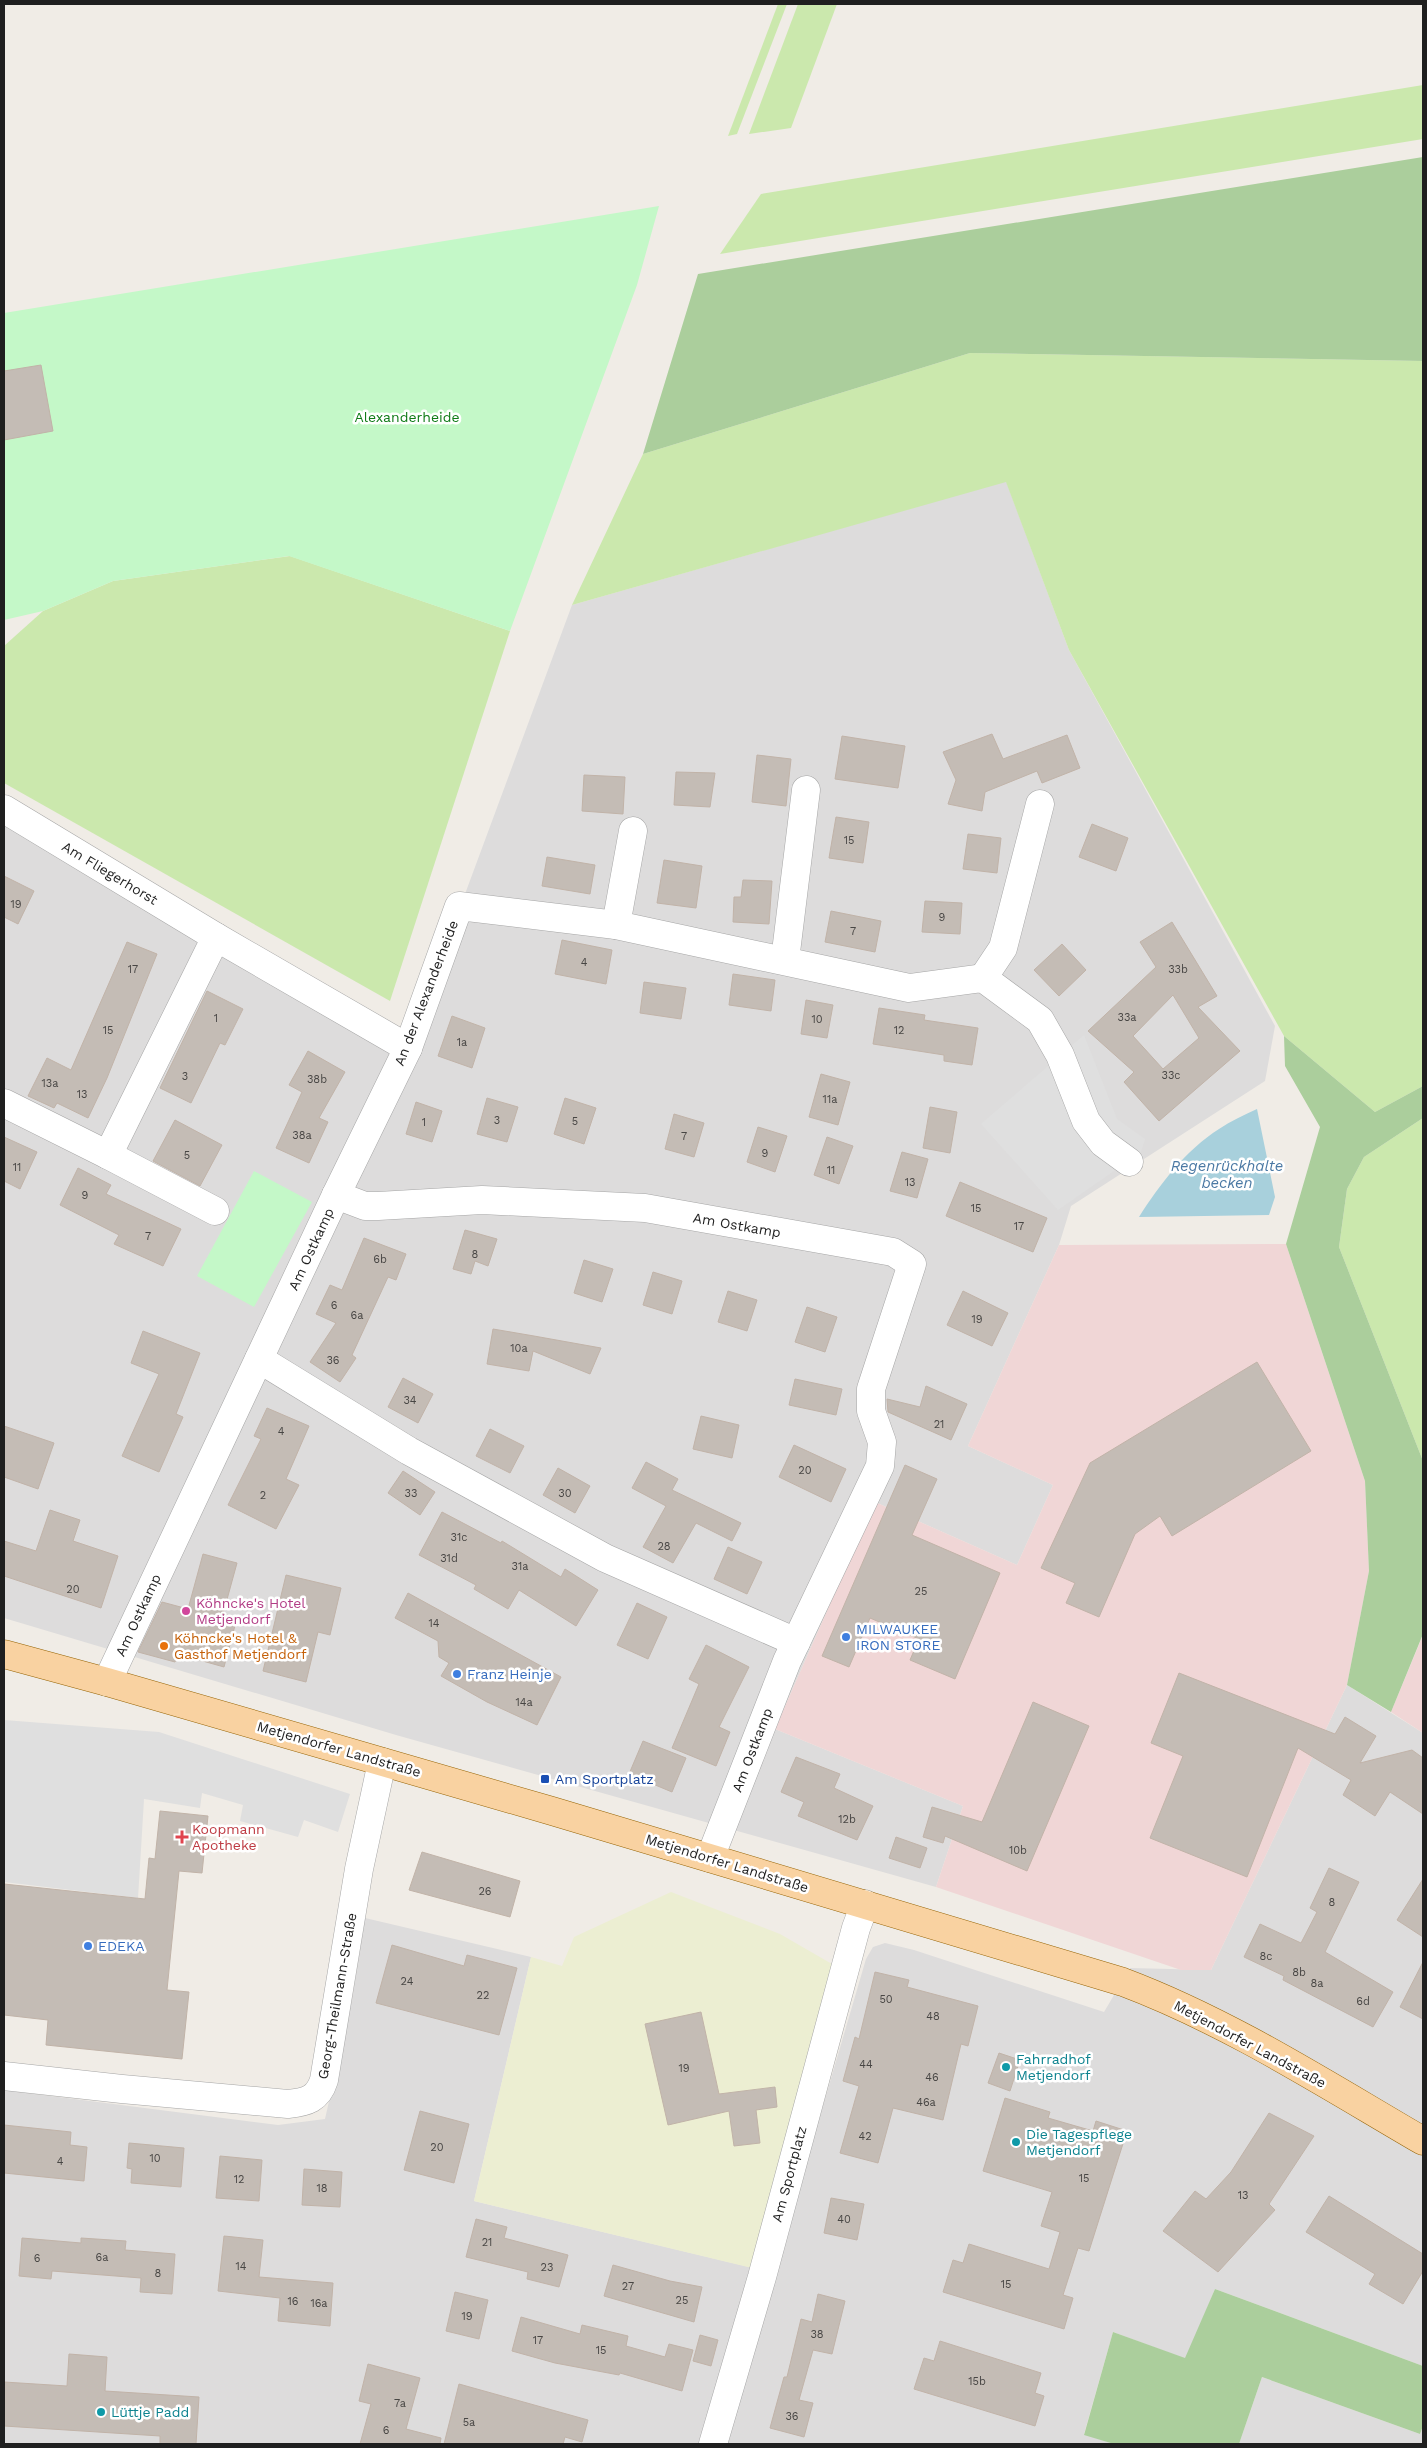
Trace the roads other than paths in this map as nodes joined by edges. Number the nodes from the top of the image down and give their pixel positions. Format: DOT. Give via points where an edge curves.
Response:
graph roads {
  1 [pos="806,790"];
  2 [pos="1040,804"];
  3 [pos="4,809"];
  4 [pos="633,831"];
  5 [pos="616,925"];
  6 [pos="216,937"];
  7 [pos="785,960"];
  8 [pos="983,978"];
  9 [pos="408,1048"];
  10 [pos="4,1103"];
  11 [pos="108,1155"];
  12 [pos="1129,1162"];
  13 [pos="336,1195"];
  14 [pos="215,1211"];
  15 [pos="259,1359"];
  16 [pos="796,1642"];
  17 [pos="4,1654"];
  18 [pos="107,1682"];
  19 [pos="382,1762"];
  20 [pos="710,1858"];
  21 [pos="865,1904"];
  22 [pos="4,2076"];
  23 [pos="1423,2140"];
  24 [pos="713,2444"];
  1 -- 7 [label="street"];
  2 -- 8 [label="street" via="1003,948"];
  3 -- 6 [label="street, Am Fliegerhorst"];
  4 -- 5 [label="street"];
  5 -- 7 [label="street, An der Alexanderheide"];
  5 -- 9 [label="street, An der Alexanderheide" via="459,906"];
  6 -- 9 [label="street, Am Fliegerhorst"];
  6 -- 11 [label="street"];
  7 -- 8 [label="street, An der Alexanderheide" via="909,988"];
  8 -- 12 [label="street" via="1040,1020 1060,1055 1086,1121 1103,1143"];
  9 -- 13 [label="street, An der Alexanderheide"];
  10 -- 11 [label="street"];
  11 -- 14 [label="street"];
  13 -- 15 [label="street, Am Ostkamp"];
  13 -- 16 [label="street, Am Ostkamp" via="365,1206 482,1200 645,1208 893,1252 912,1264 871,1389 871,1411 882,1442 880,1466"];
  15 -- 16 [label="street" via="409,1450 605,1558"];
  15 -- 18 [label="street, Am Ostkamp"];
  16 -- 20 [label="street, Am Ostkamp"];
  17 -- 18 [label="main road, Metjendorfer Landstraße"];
  18 -- 19 [label="main road, Metjendorfer Landstraße"];
  19 -- 20 [label="main road, Metjendorfer Landstraße"];
  19 -- 22 [label="street, Georg-Theilmann-Straße" via="362,1852 324,2080 321,2091 313,2099 288,2104"];
  20 -- 21 [label="main road, Metjendorfer Landstraße"];
  21 -- 23 [label="main road, Metjendorfer Landstraße" via="1148,1991 1276,2055"];
  21 -- 24 [label="street, Am Sportplatz"];
}
